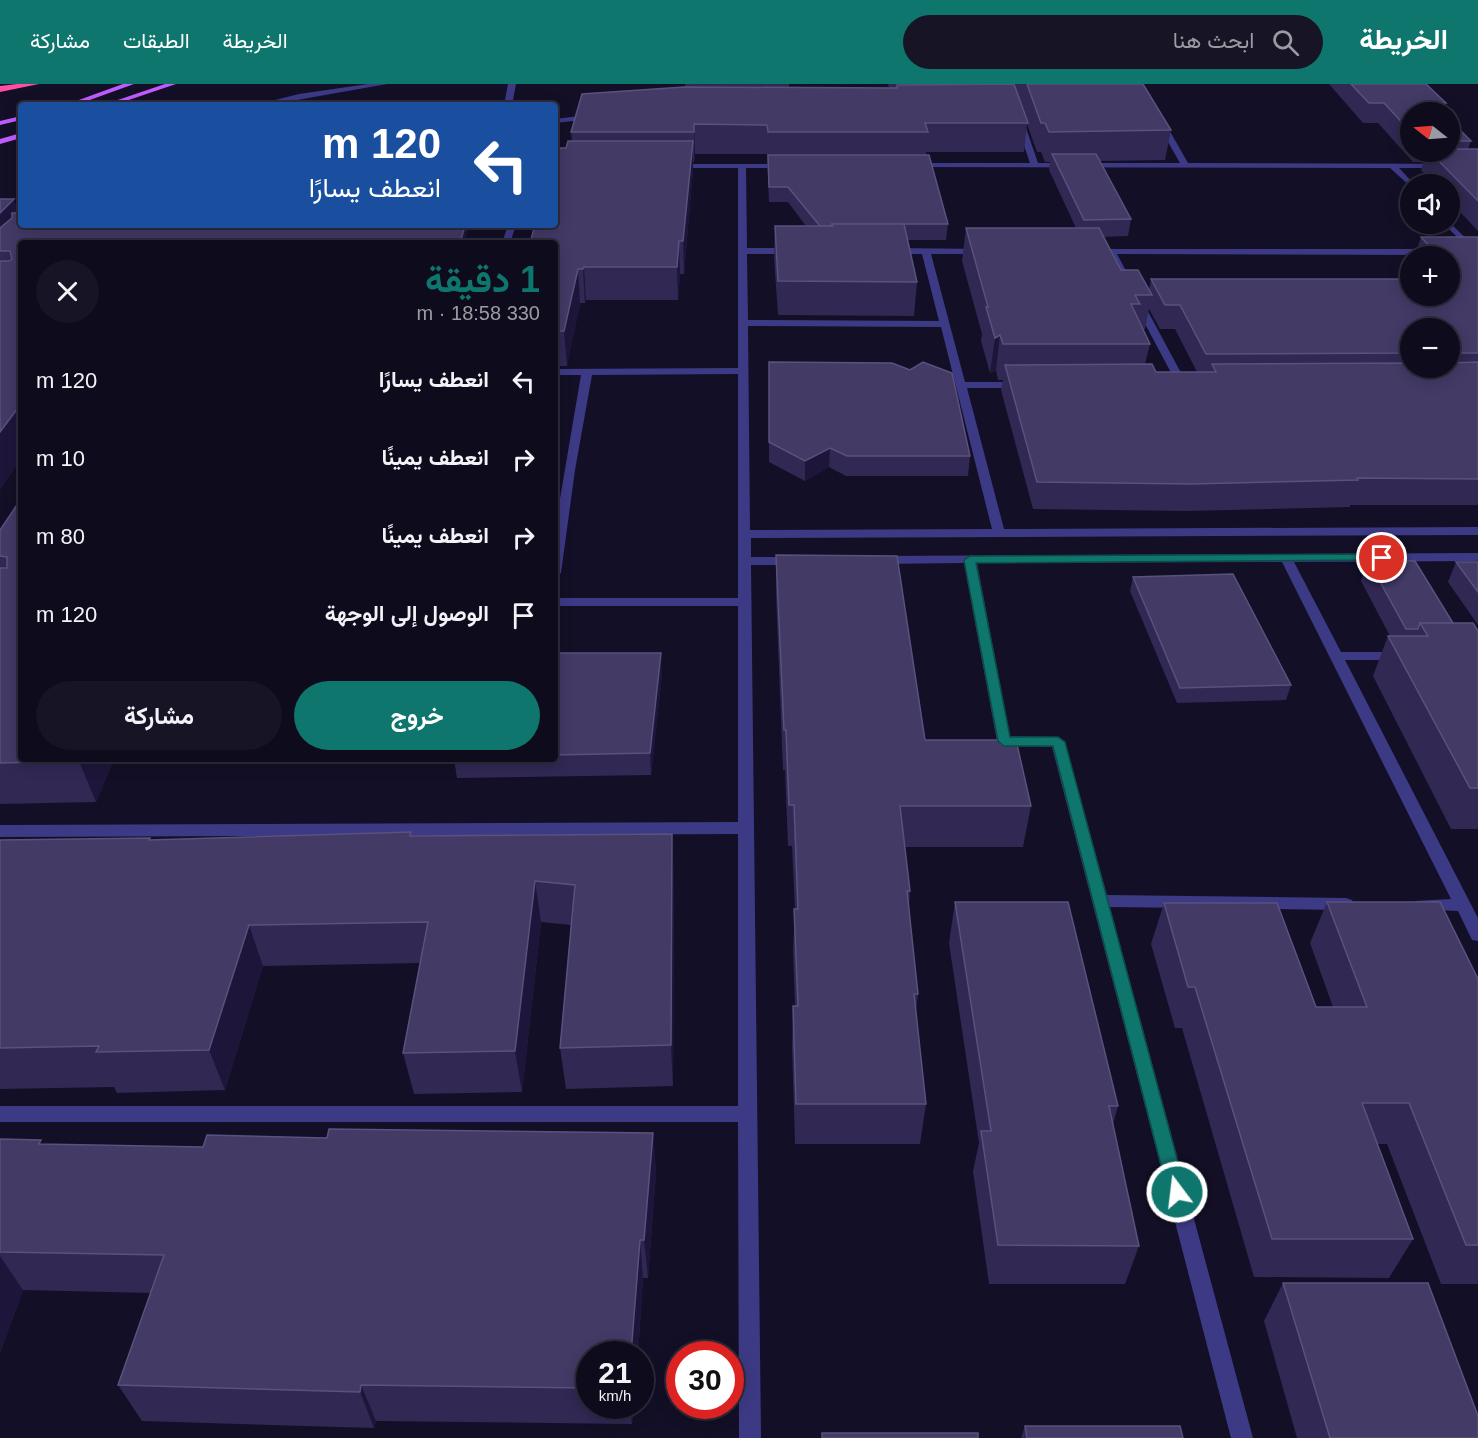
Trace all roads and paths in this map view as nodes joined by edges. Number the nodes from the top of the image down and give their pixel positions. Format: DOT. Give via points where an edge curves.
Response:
graph roads {
  1 [pos="35,84"];
  2 [pos="130,84"];
  3 [pos="172,84"];
  4 [pos="383,84"];
  5 [pos="512,84"];
  6 [pos="1007,84"];
  7 [pos="1139,84"];
  8 [pos="0,88"];
  9 [pos="78,102"];
  10 [pos="87,102"];
  11 [pos="116,102"];
  12 [pos="272,102"];
  13 [pos="509,102"];
  14 [pos="1004,108"];
  15 [pos="1016,108"];
  16 [pos="602,115"];
  17 [pos="18,119"];
  18 [pos="558,121"];
  19 [pos="0,123"];
  20 [pos="18,125"];
  21 [pos="0,131"];
  22 [pos="18,136"];
  23 [pos="0,142"];
  24 [pos="906,165"];
  25 [pos="1035,165"];
  26 [pos="1185,165"];
  27 [pos="1391,165"];
  28 [pos="660,166"];
  29 [pos="742,166"];
  30 [pos="801,166"];
  31 [pos="1478,166"];
  32 [pos="1400,174"];
  33 [pos="1458,234"];
  34 [pos="743,251"];
  35 [pos="800,251"];
  36 [pos="880,251"];
  37 [pos="926,251"];
  38 [pos="996,251"];
  39 [pos="1077,251"];
  40 [pos="1112,251"];
  41 [pos="1400,252"];
  42 [pos="1463,252"];
  43 [pos="1476,253"];
  44 [pos="743,323"];
  45 [pos="945,324"];
  46 [pos="743,371"];
  47 [pos="558,372"];
  48 [pos="587,372"];
  49 [pos="1194,384"];
  50 [pos="961,385"];
  51 [pos="1031,385"];
  52 [pos="558,470"];
  53 [pos="569,470"];
  54 [pos="1478,531"];
  55 [pos="999,532"];
  56 [pos="744,534"];
  57 [pos="558,551"];
  58 [pos="1478,557"];
  59 [pos="1286,558"];
  60 [pos="863,560"];
  61 [pos="970,560"];
  62 [pos="744,561"];
  63 [pos="804,561"];
  64 [pos="558,602"];
  65 [pos="745,602"];
  66 [pos="1336,656"];
  67 [pos="1413,656"];
  68 [pos="746,828"];
  69 [pos="0,831"];
  70 [pos="1100,901"];
  71 [pos="1358,904"];
  72 [pos="1404,904"];
  73 [pos="1463,905"];
  74 [pos="1478,935"];
  75 [pos="0,1114"];
  76 [pos="748,1114"];
  77 [pos="750,1438"];
  78 [pos="1242,1438"];
  1 -- 8 [label="highway"];
  2 -- 9 [label="main road"];
  2 -- 10 [label="main road"];
  3 -- 11 [label="main road"];
  4 -- 12 [label="street"];
  5 -- 13 [label="street"];
  6 -- 15 [label="street"];
  7 -- 26 [label="street"];
  14 -- 15 [label="street"];
  15 -- 25 [label="street"];
  16 -- 18 [label="street"];
  17 -- 19 [label="main road"];
  20 -- 21 [label="main road"];
  22 -- 23 [label="main road"];
  24 -- 25 [label="street"];
  25 -- 26 [label="street"];
  26 -- 27 [label="street"];
  27 -- 31 [label="street"];
  27 -- 32 [label="street"];
  28 -- 29 [label="street"];
  29 -- 30 [label="street"];
  29 -- 34 [label="street"];
  33 -- 43 [label="street"];
  34 -- 35 [label="street"];
  34 -- 44 [label="street"];
  36 -- 37 [label="street"];
  37 -- 38 [label="street"];
  37 -- 45 [label="street"];
  39 -- 40 [label="street"];
  40 -- 41 [label="street"];
  40 -- 49 [label="street" via="1176,384"];
  42 -- 43 [label="street"];
  44 -- 45 [label="street"];
  44 -- 46 [label="street"];
  45 -- 50 [label="street"];
  46 -- 48 [label="street"];
  46 -- 56 [label="street"];
  47 -- 48 [label="street"];
  48 -- 53 [label="street"];
  50 -- 51 [label="street"];
  50 -- 55 [label="street"];
  52 -- 53 [label="street"];
  53 -- 57 [label="street"];
  54 -- 55 [label="street"];
  55 -- 56 [label="street"];
  56 -- 62 [label="street"];
  58 -- 59 [label="street"];
  59 -- 61 [label="street"];
  59 -- 66 [label="street"];
  60 -- 61 [label="street"];
  61 -- 70 [label="street" via="1004,741 1058,742"];
  62 -- 63 [label="street"];
  62 -- 65 [label="street"];
  64 -- 65 [label="street"];
  65 -- 68 [label="street"];
  66 -- 67 [label="street"];
  66 -- 73 [label="street"];
  68 -- 69 [label="street"];
  68 -- 76 [label="street"];
  70 -- 71 [label="street"];
  70 -- 78 [label="street"];
  72 -- 73 [label="street"];
  73 -- 74 [label="street"];
  75 -- 76 [label="street"];
  76 -- 77 [label="street"];
}
